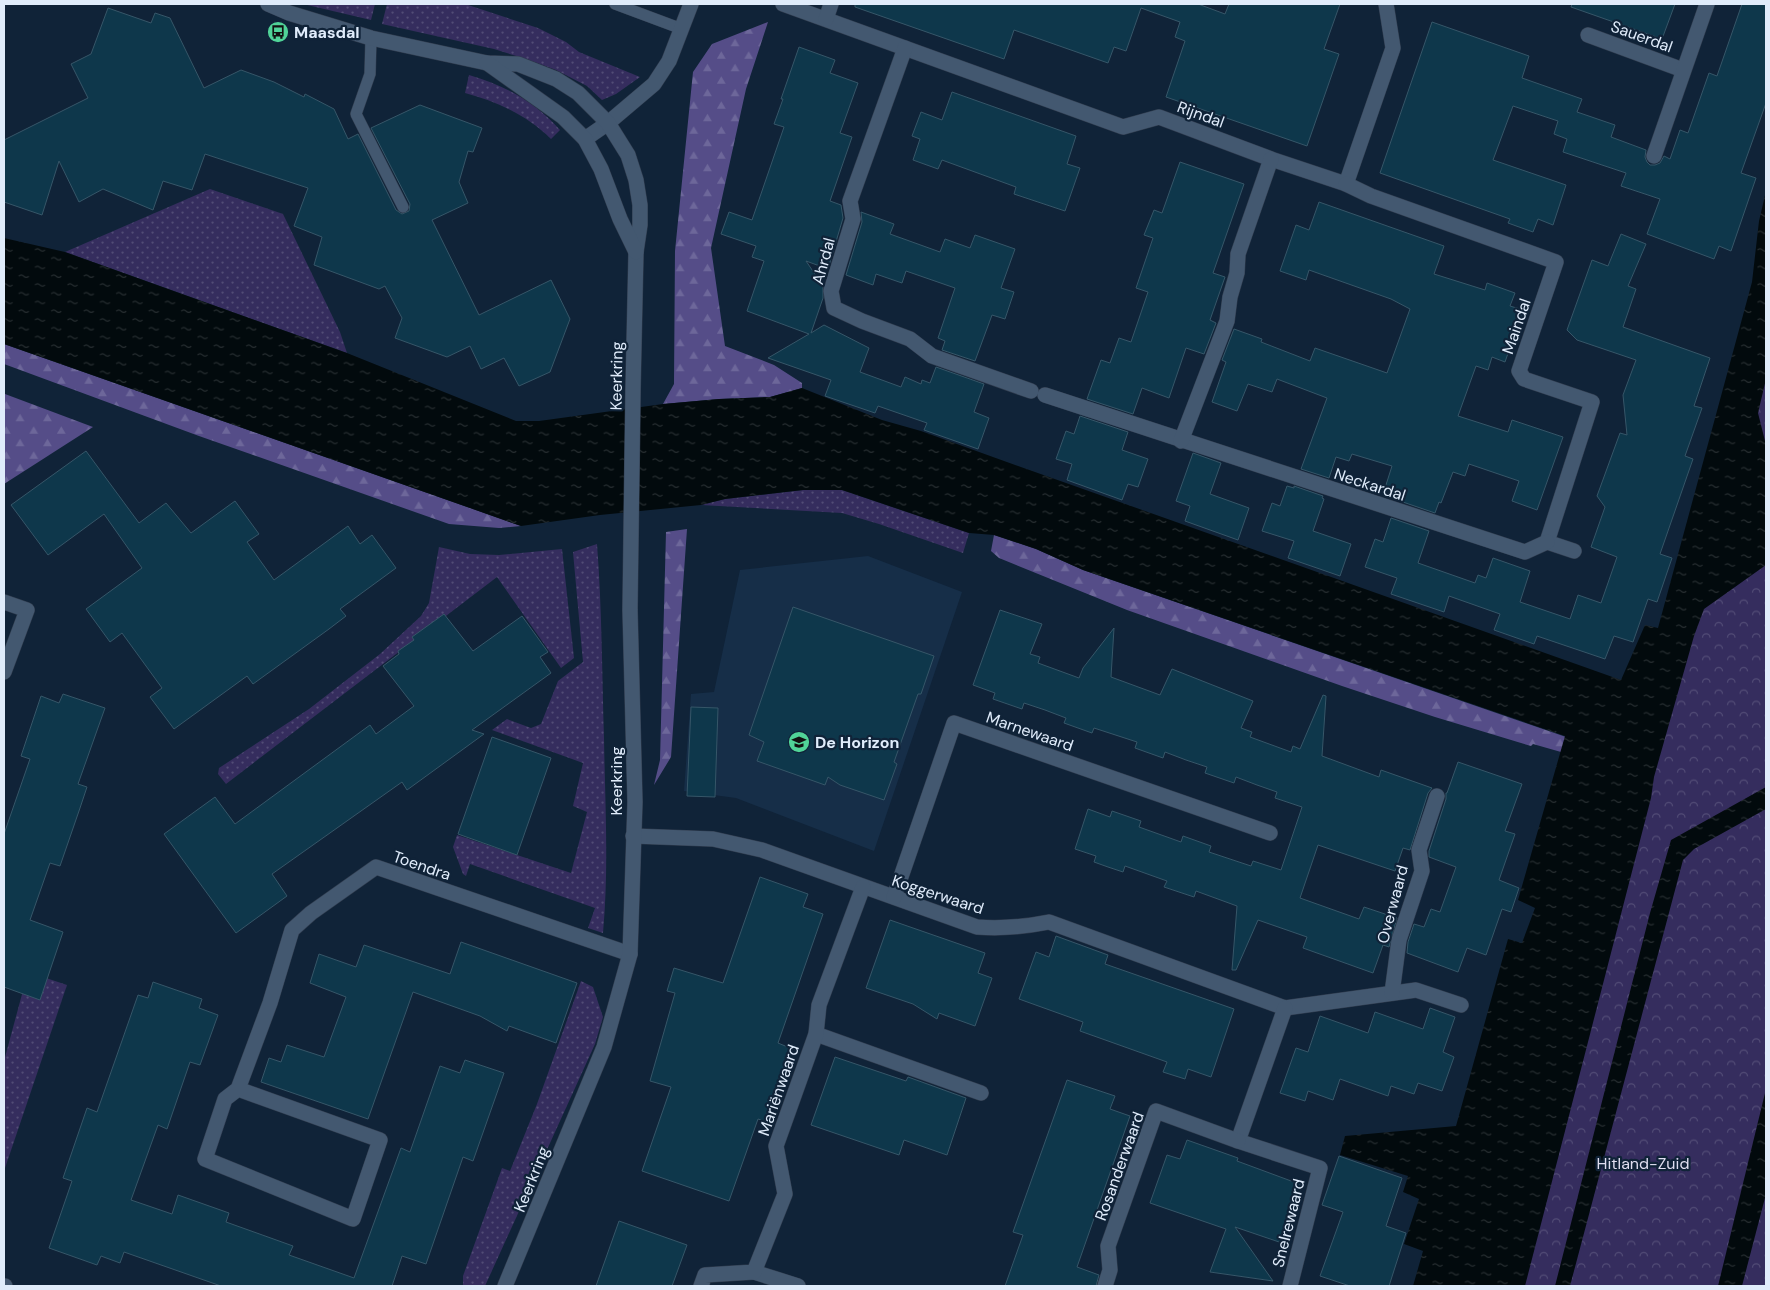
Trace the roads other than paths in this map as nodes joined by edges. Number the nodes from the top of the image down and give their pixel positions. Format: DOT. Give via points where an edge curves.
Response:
graph roads {
  1 [pos="268,4"];
  2 [pos="615,4"];
  3 [pos="691,4"];
  4 [pos="782,4"];
  5 [pos="831,4"];
  6 [pos="1386,4"];
  7 [pos="1707,4"];
  8 [pos="826,19"];
  9 [pos="682,29"];
  10 [pos="1588,35"];
  11 [pos="371,38"];
  12 [pos="906,48"];
  13 [pos="487,63"];
  14 [pos="1683,70"];
  15 [pos="608,123"];
  16 [pos="585,139"];
  17 [pos="1654,156"];
  18 [pos="1271,159"];
  19 [pos="1346,184"];
  20 [pos="403,208"];
  21 [pos="636,252"];
  22 [pos="1038,393"];
  23 [pos="1181,440"];
  24 [pos="1548,542"];
  25 [pos="1574,551"];
  26 [pos="4,602"];
  27 [pos="4,672"];
  28 [pos="1437,796"];
  29 [pos="1270,833"];
  30 [pos="633,836"];
  31 [pos="863,887"];
  32 [pos="894,898"];
  33 [pos="630,954"];
  34 [pos="1392,993"];
  35 [pos="1461,1005"];
  36 [pos="1286,1008"];
  37 [pos="816,1034"];
  38 [pos="238,1088"];
  39 [pos="981,1093"];
  40 [pos="1238,1141"];
  41 [pos="1320,1168"];
  42 [pos="754,1272"];
  43 [pos="505,1286"];
  44 [pos="700,1286"];
  45 [pos="798,1286"];
  46 [pos="1105,1286"];
  47 [pos="1290,1286"];
  1 -- 11 [label="street, Keerkring"];
  2 -- 9 [label="lane"];
  3 -- 9 [label="street"];
  4 -- 8 [label="street, Rijndal"];
  5 -- 8 [label="street"];
  6 -- 19 [label="street" via="1393,48"];
  7 -- 14 [label="street, Sauerdal"];
  8 -- 12 [label="street, Rijndal"];
  9 -- 15 [label="street" via="654,84"];
  10 -- 14 [label="street, Sauerdal"];
  11 -- 13 [label="street, Keerkring"];
  11 -- 20 [label="lane" via="370,74 356,114"];
  12 -- 18 [label="street, Rijndal" via="1123,127 1159,117"];
  12 -- 22 [label="street, Ahrdal" via="850,201 853,219 831,291 834,308 910,339 932,356"];
  13 -- 15 [label="street, Keerkring" via="518,64 556,80 578,94"];
  13 -- 16 [label="street, Keerkring" via="563,117"];
  14 -- 17 [label="street, Sauerdal"];
  15 -- 16 [label="street"];
  15 -- 21 [label="street, Keerkring" via="628,155 636,180 640,225"];
  16 -- 21 [label="street, Keerkring" via="601,168"];
  18 -- 19 [label="street, Rijndal"];
  18 -- 23 [label="street" via="1238,254 1227,321"];
  19 -- 24 [label="street, Maindal" via="1371,196 1556,262 1519,371 1524,379 1592,402"];
  21 -- 30 [label="street, Keerkring" via="630,610"];
  22 -- 23 [label="street, Neckardal"];
  23 -- 24 [label="street, Neckardal" via="1524,552"];
  24 -- 25 [label="street"];
  26 -- 27 [label="street" via="27,610"];
  28 -- 34 [label="street, Overwaard" via="1419,850 1422,871 1399,940"];
  29 -- 32 [label="street, Marnewaard" via="954,723"];
  30 -- 31 [label="street, Koggerwaard" via="713,839 754,848"];
  30 -- 33 [label="street, Keerkring"];
  31 -- 32 [label="street, Koggerwaard"];
  31 -- 37 [label="street, Mariënwaard" via="818,1005"];
  32 -- 36 [label="street, Koggerwaard" via="977,927 1003,929 1049,922"];
  33 -- 38 [label="street, Toendra" via="376,867 292,930 270,1003"];
  33 -- 43 [label="street, Keerkring" via="604,1047"];
  34 -- 35 [label="street" via="1416,990"];
  34 -- 36 [label="street"];
  36 -- 40 [label="street"];
  37 -- 39 [label="street, Mariënwaard"];
  37 -- 42 [label="street, Mariënwaard" via="776,1146 785,1194"];
  38 -- 38 [label="street, Toendra" via="380,1140 353,1219 205,1159 225,1099"];
  40 -- 41 [label="street, Rosanderwaard"];
  40 -- 46 [label="street, Rosanderwaard" via="1156,1111 1108,1246 1110,1270"];
  41 -- 47 [label="street, Snelrewaard"];
  42 -- 44 [label="street" via="705,1275"];
  42 -- 45 [label="street"];
}
